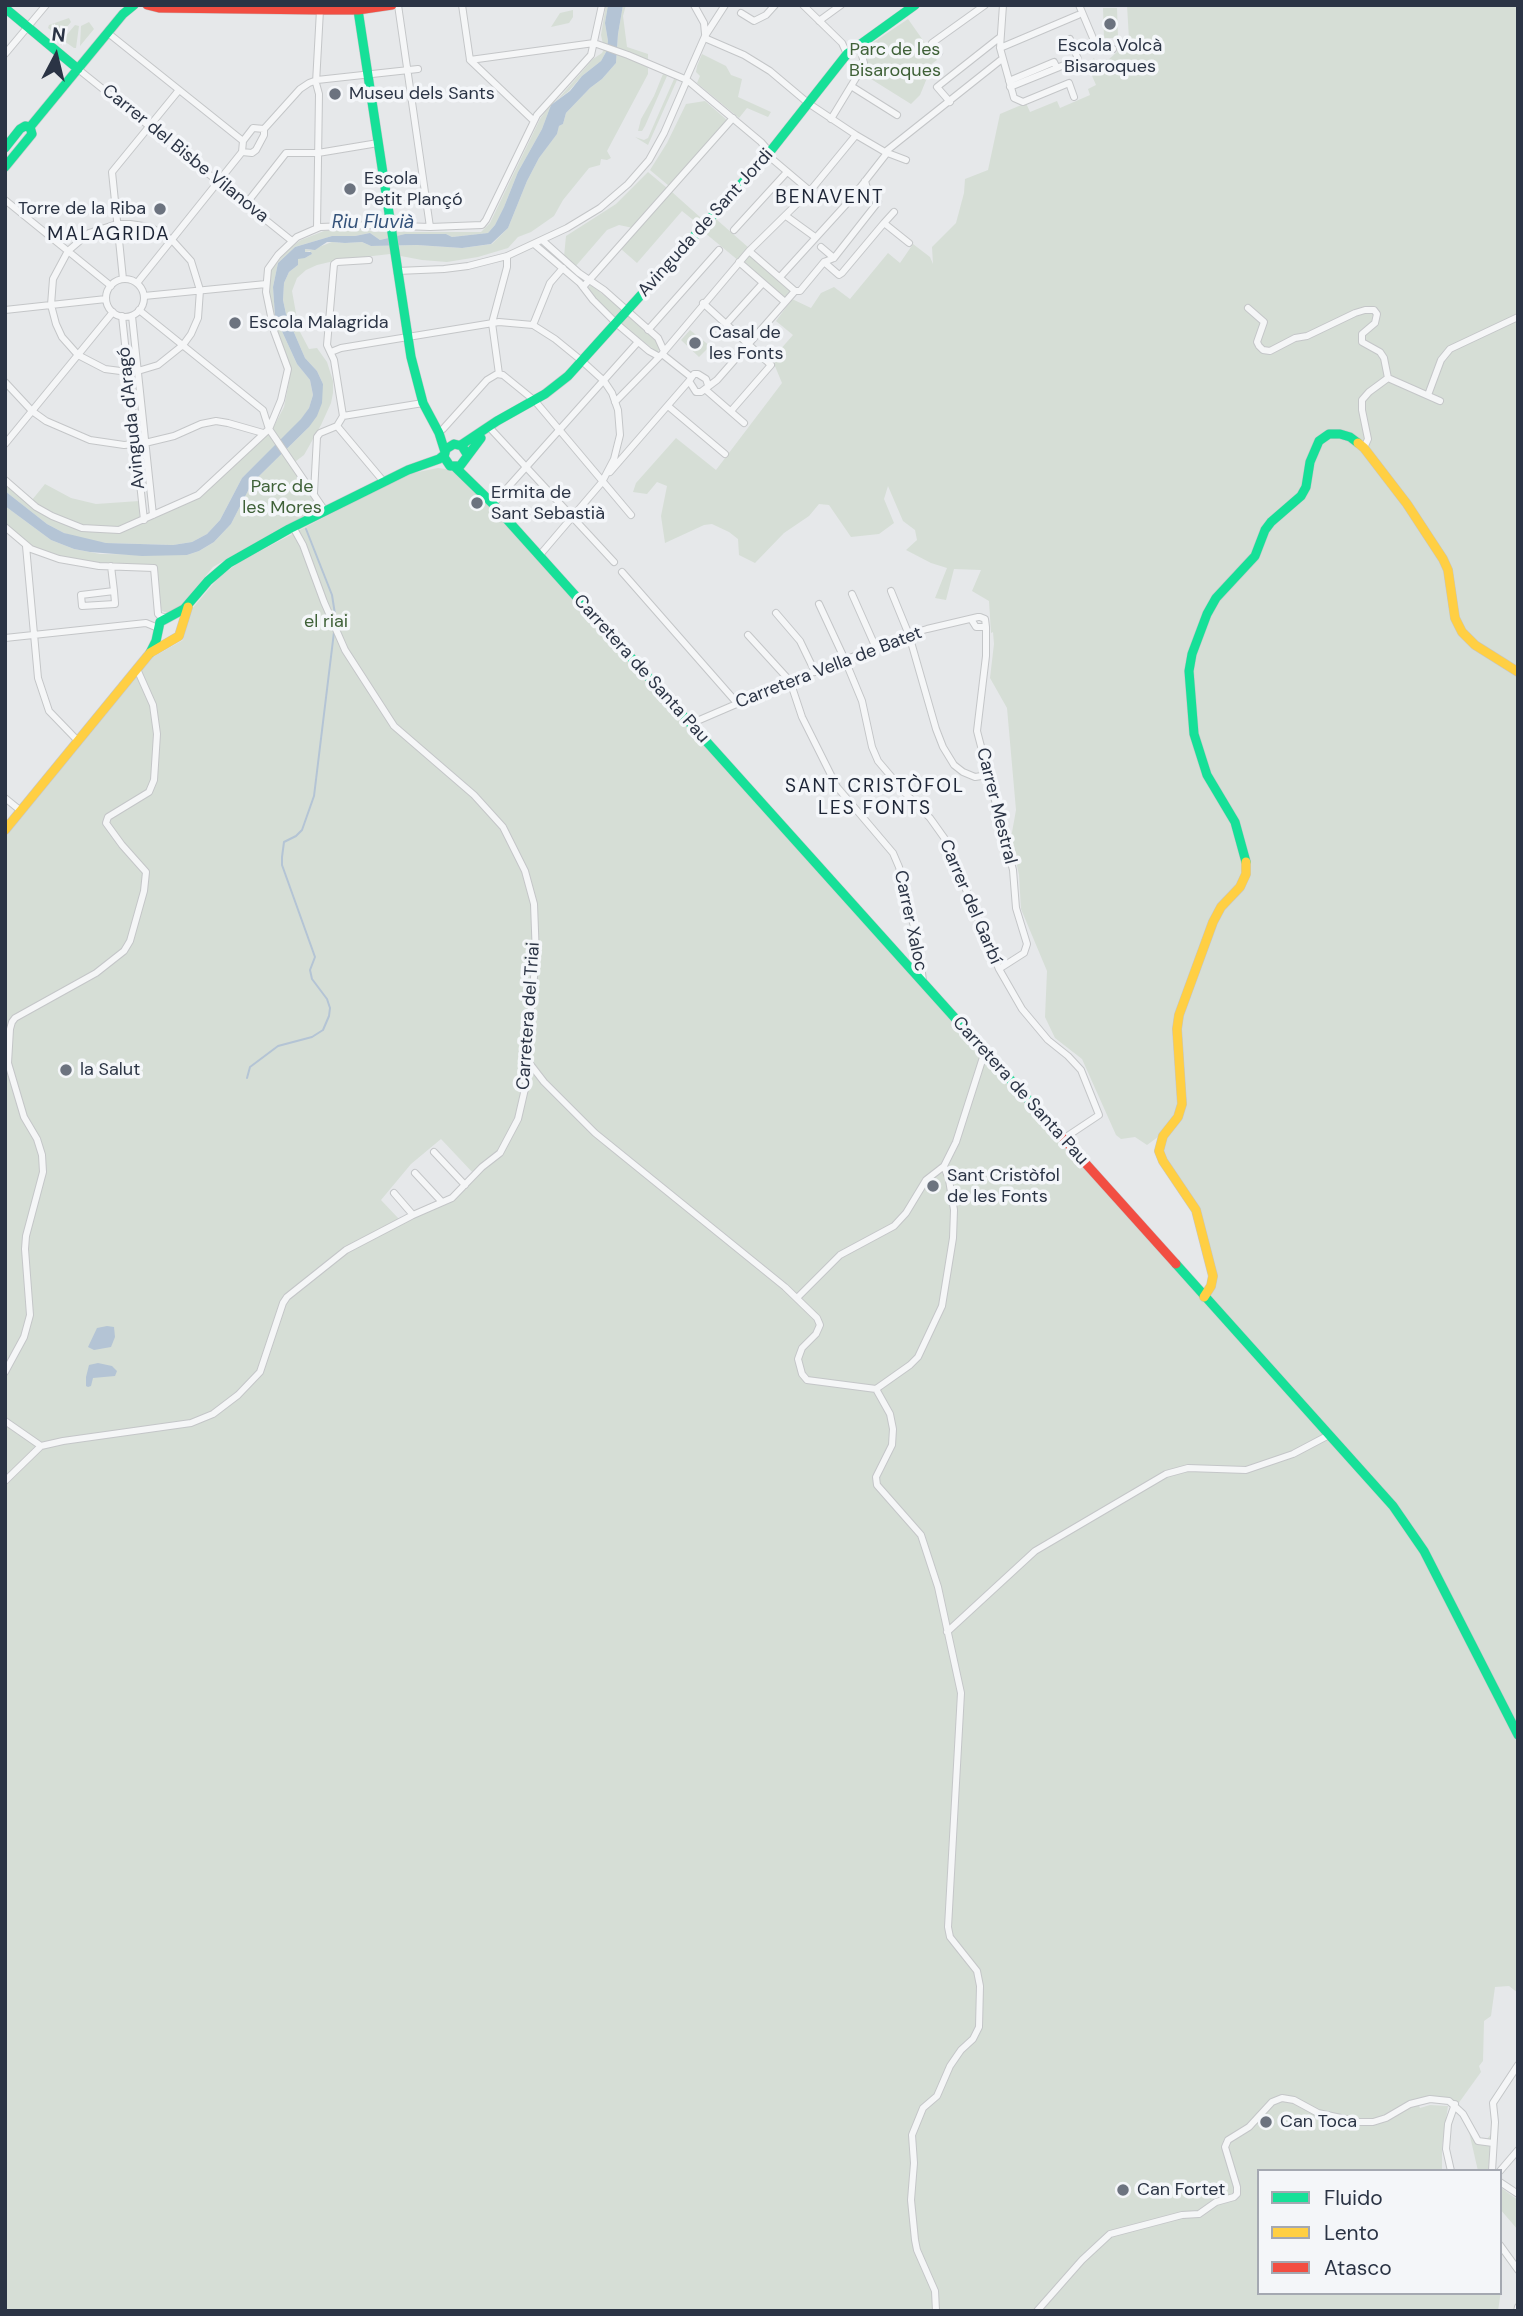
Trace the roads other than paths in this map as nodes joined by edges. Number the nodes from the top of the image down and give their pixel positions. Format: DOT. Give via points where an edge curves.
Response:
graph roads {
  1 [pos="46,5"];
  2 [pos="134,5"];
  3 [pos="147,5"];
  4 [pos="392,5"];
  5 [pos="398,5"];
  6 [pos="462,5"];
  7 [pos="602,5"];
  8 [pos="694,5"];
  9 [pos="725,5"];
  10 [pos="775,5"];
  11 [pos="803,5"];
  12 [pos="841,5"];
  13 [pos="985,5"];
  14 [pos="1003,5"];
  15 [pos="1079,5"];
  16 [pos="913,6"];
  17 [pos="5,8"];
  18 [pos="320,10"];
  19 [pos="358,10"];
  20 [pos="741,13"];
  21 [pos="1078,16"];
  22 [pos="10,17"];
  23 [pos="819,20"];
  24 [pos="28,27"];
  25 [pos="107,33"];
  26 [pos="705,36"];
  27 [pos="999,38"];
  28 [pos="1070,39"];
  29 [pos="594,43"];
  30 [pos="859,44"];
  31 [pos="1000,48"];
  32 [pos="1113,49"];
  33 [pos="939,53"];
  34 [pos="5,54"];
  35 [pos="847,54"];
  36 [pos="1002,59"];
  37 [pos="470,60"];
  38 [pos="78,69"];
  39 [pos="418,69"];
  40 [pos="407,70"];
  41 [pos="367,76"];
  42 [pos="686,79"];
  43 [pos="317,80"];
  44 [pos="1010,84"];
  45 [pos="851,86"];
  46 [pos="178,90"];
  47 [pos="1074,97"];
  48 [pos="950,102"];
  49 [pos="808,103"];
  50 [pos="897,115"];
  51 [pos="733,118"];
  52 [pos="831,119"];
  53 [pos="534,121"];
  54 [pos="149,126"];
  55 [pos="30,127"];
  56 [pos="264,129"];
  57 [pos="856,135"];
  58 [pos="243,141"];
  59 [pos="378,143"];
  60 [pos="5,148"];
  61 [pos="242,152"];
  62 [pos="318,153"];
  63 [pos="769,153"];
  64 [pos="886,153"];
  65 [pos="906,160"];
  66 [pos="5,167"];
  67 [pos="787,172"];
  68 [pos="866,181"];
  69 [pos="220,182"];
  70 [pos="810,191"];
  71 [pos="5,200"];
  72 [pos="246,204"];
  73 [pos="894,212"];
  74 [pos="786,216"];
  75 [pos="884,223"];
  76 [pos="117,224"];
  77 [pos="430,227"];
  78 [pos="317,228"];
  79 [pos="391,230"];
  80 [pos="734,230"];
  81 [pos="815,237"];
  82 [pos="172,240"];
  83 [pos="292,241"];
  84 [pos="538,242"];
  85 [pos="909,243"];
  86 [pos="821,247"];
  87 [pos="719,250"];
  88 [pos="68,251"];
  89 [pos="749,251"];
  90 [pos="507,256"];
  91 [pos="834,258"];
  92 [pos="369,260"];
  93 [pos="739,262"];
  94 [pos="824,262"];
  95 [pos="563,268"];
  96 [pos="397,271"];
  97 [pos="780,277"];
  98 [pos="123,279"];
  99 [pos="590,280"];
  100 [pos="137,283"];
  101 [pos="763,283"];
  102 [pos="266,284"];
  103 [pos="111,286"];
  104 [pos="583,287"];
  105 [pos="200,290"];
  106 [pos="794,291"];
  107 [pos="144,296"];
  108 [pos="106,299"];
  109 [pos="785,302"];
  110 [pos="703,303"];
  111 [pos="51,305"];
  112 [pos="1248,308"];
  113 [pos="5,310"];
  114 [pos="139,310"];
  115 [pos="113,312"];
  116 [pos="627,312"];
  117 [pos="122,316"];
  118 [pos="132,316"];
  119 [pos="1518,317"];
  120 [pos="492,323"];
  121 [pos="617,324"];
  122 [pos="726,324"];
  123 [pos="533,325"];
  124 [pos="648,330"];
  125 [pos="407,337"];
  126 [pos="638,342"];
  127 [pos="748,344"];
  128 [pos="183,345"];
  129 [pos="331,352"];
  130 [pos="661,353"];
  131 [pos="78,355"];
  132 [pos="582,361"];
  133 [pos="138,371"];
  134 [pos="128,372"];
  135 [pos="498,374"];
  136 [pos="1388,378"];
  137 [pos="690,379"];
  138 [pos="604,381"];
  139 [pos="5,382"];
  140 [pos="707,387"];
  141 [pos="1428,396"];
  142 [pos="535,401"];
  143 [pos="1440,401"];
  144 [pos="615,402"];
  145 [pos="424,403"];
  146 [pos="668,406"];
  147 [pos="32,411"];
  148 [pos="731,411"];
  149 [pos="343,416"];
  150 [pos="744,423"];
  151 [pos="337,426"];
  152 [pos="488,428"];
  153 [pos="560,429"];
  154 [pos="266,431"];
  155 [pos="439,433"];
  156 [pos="6,441"];
  157 [pos="145,443"];
  158 [pos="135,444"];
  159 [pos="458,445"];
  160 [pos="1364,448"];
  161 [pos="444,454"];
  162 [pos="726,454"];
  163 [pos="459,463"];
  164 [pos="527,467"];
  165 [pos="408,470"];
  166 [pos="5,480"];
  167 [pos="384,482"];
  168 [pos="602,482"];
  169 [pos="314,494"];
  170 [pos="493,504"];
  171 [pos="326,511"];
  172 [pos="153,515"];
  173 [pos="631,515"];
  174 [pos="573,516"];
  175 [pos="144,520"];
  176 [pos="5,527"];
  177 [pos="293,527"];
  178 [pos="26,546"];
  179 [pos="540,556"];
  180 [pos="614,562"];
  181 [pos="111,566"];
  182 [pos="622,572"];
  183 [pos="114,591"];
  184 [pos="891,591"];
  185 [pos="852,594"];
  186 [pos="190,603"];
  187 [pos="819,604"];
  188 [pos="776,613"];
  189 [pos="169,618"];
  190 [pos="971,619"];
  191 [pos="986,627"];
  192 [pos="158,628"];
  193 [pos="181,630"];
  194 [pos="34,635"];
  195 [pos="748,635"];
  196 [pos="909,635"];
  197 [pos="5,638"];
  198 [pos="174,640"];
  199 [pos="876,648"];
  200 [pos="150,653"];
  201 [pos="845,660"];
  202 [pos="137,668"];
  203 [pos="814,672"];
  204 [pos="1518,673"];
  205 [pos="790,681"];
  206 [pos="737,703"];
  207 [pos="690,724"];
  208 [pos="77,740"];
  209 [pos="988,775"];
  210 [pos="5,797"];
  211 [pos="21,811"];
  212 [pos="5,830"];
  213 [pos="999,970"];
  214 [pos="923,983"];
  215 [pos="985,1051"];
  216 [pos="527,1060"];
  217 [pos="1063,1139"];
  218 [pos="434,1152"];
  219 [pos="944,1166"];
  220 [pos="415,1173"];
  221 [pos="466,1185"];
  222 [pos="394,1193"];
  223 [pos="442,1202"];
  224 [pos="413,1215"];
  225 [pos="1204,1297"];
  226 [pos="797,1298"];
  227 [pos="5,1372"];
  228 [pos="876,1389"];
  229 [pos="5,1421"];
  230 [pos="1329,1435"];
  231 [pos="41,1446"];
  232 [pos="5,1481"];
  233 [pos="947,1632"];
  234 [pos="1518,1735"];
  235 [pos="1518,2065"];
  236 [pos="1455,2104"];
  237 [pos="1493,2143"];
  238 [pos="1518,2150"];
  239 [pos="1451,2169"];
  240 [pos="1492,2169"];
  241 [pos="1502,2169"];
  242 [pos="1502,2183"];
  243 [pos="1518,2193"];
  244 [pos="1502,2248"];
  245 [pos="1518,2270"];
  246 [pos="936,2311"];
  247 [pos="1037,2311"];
  1 -- 24 [label="street"];
  2 -- 25 [label="main road"];
  3 -- 18 [label="main road"];
  4 -- 19 [label="main road"];
  5 -- 40 [label="street"];
  6 -- 37 [label="street"];
  7 -- 29 [label="street"];
  8 -- 26 [label="street"];
  9 -- 26 [label="street"];
  10 -- 20 [label="street" via="754,21"];
  11 -- 23 [label="street"];
  12 -- 23 [label="street"];
  13 -- 33 [label="street" via="932,43"];
  14 -- 27 [label="street"];
  15 -- 32 [label="street" via="1098,50"];
  16 -- 30 [label="main road, Avinguda de Sant Jordi"];
  17 -- 22 [label="main road"];
  18 -- 19 [label="main road"];
  18 -- 43 [label="street"];
  19 -- 41 [label="main road"];
  21 -- 31 [label="street"];
  22 -- 24 [label="main road"];
  23 -- 35 [label="street"];
  24 -- 34 [label="street"];
  24 -- 38 [label="main road"];
  25 -- 38 [label="main road"];
  25 -- 46 [label="street"];
  26 -- 42 [label="street"];
  26 -- 49 [label="street" via="770,71"];
  27 -- 31 [label="street"];
  27 -- 48 [label="street" via="937,87"];
  28 -- 44 [label="street" via="1078,59"];
  29 -- 37 [label="street"];
  29 -- 42 [label="street"];
  29 -- 53 [label="street" via="589,57"];
  30 -- 35 [label="main road, Avinguda de Sant Jordi"];
  30 -- 45 [label="street" via="864,63"];
  31 -- 36 [label="street"];
  35 -- 49 [label="main road, Avinguda de Sant Jordi"];
  36 -- 44 [label="street"];
  36 -- 48 [label="street"];
  37 -- 53 [label="street"];
  38 -- 54 [label="street, Carrer del Bisbe Vilanova"];
  38 -- 55 [label="main road"];
  39 -- 40 [label="street"];
  40 -- 41 [label="street"];
  40 -- 77 [label="street"];
  41 -- 43 [label="street"];
  41 -- 59 [label="main road"];
  42 -- 51 [label="street"];
  42 -- 84 [label="street" via="660,142 637,174 600,208"];
  43 -- 56 [label="street" via="300,89"];
  43 -- 62 [label="street"];
  44 -- 47 [label="street" via="1019,102 1069,83"];
  45 -- 50 [label="street"];
  45 -- 52 [label="street"];
  46 -- 54 [label="street"];
  46 -- 58 [label="street"];
  48 -- 64 [label="street"];
  49 -- 52 [label="street"];
  49 -- 63 [label="main road, Avinguda de Sant Jordi"];
  51 -- 63 [label="street"];
  51 -- 99 [label="street"];
  52 -- 57 [label="street"];
  53 -- 77 [label="street" via="484,223"];
  54 -- 69 [label="street, Carrer del Bisbe Vilanova"];
  54 -- 76 [label="street" via="112,173"];
  55 -- 60 [label="main road" via="20,129"];
  55 -- 66 [label="main road" via="32,134"];
  56 -- 58 [label="street" via="253,128"];
  56 -- 61 [label="street" via="256,150"];
  57 -- 64 [label="street"];
  57 -- 70 [label="street"];
  58 -- 61 [label="street"];
  59 -- 62 [label="street"];
  59 -- 79 [label="main road"];
  61 -- 69 [label="street"];
  62 -- 72 [label="street" via="285,153"];
  62 -- 78 [label="street"];
  63 -- 67 [label="street"];
  63 -- 116 [label="main road, Avinguda de Sant Jordi"];
  64 -- 65 [label="street"];
  64 -- 68 [label="street"];
  67 -- 70 [label="street"];
  67 -- 80 [label="street"];
  68 -- 81 [label="street"];
  68 -- 91 [label="street" via="869,195 878,202"];
  69 -- 72 [label="street, Carrer del Bisbe Vilanova"];
  69 -- 82 [label="street"];
  70 -- 74 [label="street"];
  71 -- 88 [label="street"];
  72 -- 83 [label="street, Carrer del Bisbe Vilanova"];
  73 -- 75 [label="street"];
  74 -- 81 [label="street"];
  74 -- 89 [label="street"];
  75 -- 85 [label="street"];
  75 -- 94 [label="street" via="839,275"];
  76 -- 82 [label="street" via="150,227"];
  76 -- 88 [label="street" via="89,233"];
  76 -- 98 [label="street"];
  77 -- 79 [label="street"];
  78 -- 79 [label="street"];
  78 -- 83 [label="street"];
  79 -- 96 [label="main road"];
  81 -- 97 [label="street"];
  82 -- 100 [label="street"];
  82 -- 105 [label="street" via="191,261"];
  83 -- 102 [label="street" via="268,269"];
  84 -- 90 [label="street"];
  84 -- 95 [label="street"];
  84 -- 99 [label="street"];
  86 -- 91 [label="street"];
  87 -- 124 [label="street"];
  88 -- 103 [label="street"];
  88 -- 111 [label="street" via="53,279"];
  89 -- 93 [label="street"];
  89 -- 97 [label="street"];
  90 -- 96 [label="street" via="444,270"];
  90 -- 120 [label="street"];
  91 -- 94 [label="street"];
  92 -- 129 [label="street" via="334,264 327,341"];
  93 -- 101 [label="street"];
  93 -- 110 [label="street"];
  94 -- 106 [label="street" via="800,291"];
  95 -- 104 [label="street"];
  95 -- 123 [label="street" via="548,285"];
  96 -- 125 [label="main road"];
  97 -- 106 [label="street"];
  98 -- 100 [label="street"];
  98 -- 103 [label="street"];
  99 -- 104 [label="street"];
  99 -- 116 [label="street"];
  100 -- 107 [label="street"];
  101 -- 109 [label="street"];
  101 -- 122 [label="street"];
  102 -- 105 [label="street"];
  102 -- 154 [label="street" via="270,318 288,369 281,400"];
  103 -- 108 [label="street"];
  104 -- 121 [label="street"];
  105 -- 107 [label="street"];
  105 -- 128 [label="street" via="198,318"];
  106 -- 109 [label="street"];
  107 -- 114 [label="street"];
  108 -- 111 [label="street"];
  108 -- 115 [label="street"];
  109 -- 127 [label="street"];
  110 -- 122 [label="street"];
  110 -- 130 [label="street"];
  111 -- 113 [label="street"];
  111 -- 131 [label="street" via="62,337"];
  112 -- 136 [label="street" via="1264,322 1257,342 1270,351 1355,313 1374,310 1375,323 1362,334 1362,342 1380,352"];
  114 -- 118 [label="street"];
  114 -- 128 [label="street"];
  115 -- 117 [label="street"];
  115 -- 131 [label="street"];
  116 -- 121 [label="main road, Avinguda de Sant Jordi"];
  116 -- 124 [label="street"];
  117 -- 118 [label="street"];
  117 -- 134 [label="street, Avinguda d'Aragó"];
  118 -- 133 [label="street, Avinguda d'Aragó"];
  119 -- 141 [label="street" via="1450,349"];
  120 -- 123 [label="street"];
  120 -- 125 [label="street"];
  120 -- 135 [label="street"];
  121 -- 126 [label="street"];
  121 -- 132 [label="main road, Avinguda de Sant Jordi"];
  122 -- 127 [label="street"];
  123 -- 132 [label="street"];
  124 -- 130 [label="street" via="660,341"];
  125 -- 129 [label="street"];
  125 -- 145 [label="main road"];
  126 -- 130 [label="street"];
  126 -- 138 [label="street"];
  127 -- 140 [label="street"];
  127 -- 148 [label="street" via="771,365"];
  128 -- 133 [label="street" via="167,360"];
  128 -- 154 [label="street" via="263,410"];
  129 -- 149 [label="street"];
  130 -- 137 [label="street"];
  130 -- 144 [label="street"];
  131 -- 134 [label="street" via="105,369"];
  131 -- 147 [label="street"];
  132 -- 138 [label="street"];
  132 -- 142 [label="main road, Avinguda de Sant Jordi" via="561,384"];
  133 -- 157 [label="street, Avinguda d'Aragó"];
  134 -- 158 [label="street, Avinguda d'Aragó"];
  135 -- 142 [label="street"];
  135 -- 155 [label="street" via="485,381"];
  136 -- 141 [label="street"];
  136 -- 160 [label="street" via="1362,400 1368,439"];
  137 -- 140 [label="street" via="696,392"];
  137 -- 140 [label="street" via="702,375"];
  137 -- 146 [label="street"];
  138 -- 144 [label="street"];
  138 -- 153 [label="street"];
  139 -- 147 [label="street"];
  140 -- 148 [label="street"];
  141 -- 143 [label="street"];
  142 -- 152 [label="main road, Avinguda de Sant Jordi"];
  142 -- 153 [label="street"];
  144 -- 168 [label="street" via="619,441"];
  145 -- 149 [label="street"];
  145 -- 155 [label="main road"];
  146 -- 162 [label="street"];
  146 -- 168 [label="street"];
  147 -- 156 [label="street"];
  147 -- 158 [label="street" via="77,436"];
  148 -- 150 [label="street"];
  149 -- 151 [label="street"];
  151 -- 167 [label="street"];
  151 -- 169 [label="street" via="317,438"];
  152 -- 159 [label="main road, Avinguda de Sant Jordi"];
  152 -- 163 [label="main road, Avinguda de Sant Jordi"];
  152 -- 164 [label="street"];
  153 -- 164 [label="street"];
  153 -- 168 [label="street"];
  154 -- 157 [label="street" via="216,421"];
  154 -- 169 [label="street"];
  154 -- 172 [label="street" via="198,495"];
  155 -- 159 [label="main road"];
  155 -- 161 [label="main road"];
  157 -- 158 [label="street"];
  157 -- 172 [label="street, Avinguda d'Aragó"];
  158 -- 175 [label="street, Avinguda d'Aragó"];
  159 -- 161 [label="main road, Avinguda de Sant Jordi" via="449,446"];
  159 -- 163 [label="main road"];
  160 -- 204 [label="main road" via="1443,559 1462,632"];
  160 -- 225 [label="main road" via="1340,434 1319,441 1306,487 1293,505 1271,522 1255,556 1216,598 1192,654 1189,683 1197,746 1207,775 1235,822 1246,861 1240,887 1213,922 1179,1015 1182,1104 1159,1151 1199,1221 1213,1276"];
  161 -- 163 [label="main road" via="445,461"];
  161 -- 165 [label="main road"];
  163 -- 165 [label="main road"];
  163 -- 170 [label="main road, Carretera de Santa Pau"];
  164 -- 170 [label="street"];
  164 -- 174 [label="street"];
  165 -- 167 [label="main road"];
  166 -- 175 [label="street" via="42,511 82,528 119,530"];
  167 -- 171 [label="main road"];
  168 -- 173 [label="street"];
  168 -- 174 [label="street"];
  169 -- 171 [label="street"];
  170 -- 179 [label="main road, Carretera de Santa Pau"];
  171 -- 177 [label="main road"];
  172 -- 175 [label="street"];
  174 -- 179 [label="street"];
  174 -- 180 [label="street"];
  176 -- 178 [label="street"];
  177 -- 186 [label="main road" via="229,563"];
  177 -- 216 [label="street, Carretera del Triai" via="345,650 394,726 474,795 503,827 525,871 534,904 536,957"];
  178 -- 181 [label="street" via="60,559"];
  178 -- 194 [label="street"];
  179 -- 207 [label="main road, Carretera de Santa Pau"];
  181 -- 183 [label="street"];
  181 -- 189 [label="street" via="154,568 158,614"];
  182 -- 206 [label="street"];
  183 -- 183 [label="street" via="114,604 82,606 81,594"];
  184 -- 196 [label="street"];
  185 -- 199 [label="street"];
  186 -- 189 [label="main road"];
  186 -- 193 [label="main road"];
  187 -- 201 [label="street, Carrer del Garbí"];
  188 -- 203 [label="street" via="800,641"];
  189 -- 192 [label="main road"];
  189 -- 193 [label="main road" via="179,622"];
  190 -- 191 [label="street" via="976,627"];
  190 -- 191 [label="street" via="982,617"];
  190 -- 196 [label="street, Carretera Vella de Batet"];
  191 -- 209 [label="street, Carrer Mestral" via="977,730"];
  192 -- 194 [label="street" via="146,623"];
  192 -- 198 [label="main road" via="163,638"];
  192 -- 200 [label="main road"];
  193 -- 198 [label="main road"];
  194 -- 197 [label="street"];
  194 -- 208 [label="street" via="44,697 50,711"];
  195 -- 205 [label="street"];
  196 -- 199 [label="street, Carretera Vella de Batet"];
  196 -- 209 [label="street" via="936,729 951,761 968,775"];
  198 -- 200 [label="main road"];
  199 -- 201 [label="street, Carretera Vella de Batet"];
  200 -- 202 [label="main road"];
  201 -- 203 [label="street, Carretera Vella de Batet"];
  201 -- 213 [label="street, Carrer del Garbí" via="876,755 945,839"];
  202 -- 208 [label="main road"];
  202 -- 227 [label="street" via="153,705 157,734 154,780 149,792 108,817 106,823 146,872 130,941 96,974 12,1021 8,1063 23,1115 37,1139 43,1172 26,1236 30,1315"];
  203 -- 205 [label="street, Carretera Vella de Batet"];
  205 -- 206 [label="street, Carretera Vella de Batet"];
  205 -- 214 [label="street, Carrer Xaloc" via="833,780 897,861 919,947"];
  206 -- 207 [label="street, Carretera Vella de Batet"];
  207 -- 214 [label="main road, Carretera de Santa Pau"];
  208 -- 211 [label="main road"];
  209 -- 213 [label="street, Carrer Mestral" via="1027,944 1024,953"];
  210 -- 211 [label="street"];
  211 -- 212 [label="main road"];
  213 -- 217 [label="street, Carrer del Garbí" via="1036,1028 1078,1066 1097,1107 1099,1115"];
  214 -- 215 [label="main road, Carretera de Santa Pau"];
  215 -- 217 [label="main road, Carretera de Santa Pau"];
  215 -- 219 [label="street"];
  216 -- 221 [label="street, Carretera del Triai" via="518,1119 500,1153"];
  216 -- 226 [label="street" via="596,1133"];
  217 -- 225 [label="main road, Carretera de Santa Pau"];
  218 -- 221 [label="street"];
  219 -- 226 [label="street" via="926,1180 894,1226 840,1255"];
  219 -- 228 [label="street" via="954,1210 942,1306 918,1357"];
  220 -- 223 [label="street"];
  221 -- 223 [label="street, Carretera del Triai"];
  222 -- 224 [label="street"];
  223 -- 224 [label="street, Carretera del Triai"];
  224 -- 231 [label="street, Carretera del Triai" via="335,1257 287,1297 260,1371 213,1414 191,1423"];
  225 -- 230 [label="main road, Carretera de Santa Pau"];
  226 -- 228 [label="street" via="820,1325 799,1352 798,1363 807,1380"];
  228 -- 233 [label="street" via="893,1429 877,1485 921,1535"];
  229 -- 231 [label="street"];
  230 -- 233 [label="street" via="1293,1454 1246,1470 1181,1469 1166,1474 1035,1551"];
  230 -- 234 [label="main road, Carretera de Santa Pau" via="1424,1550"];
  231 -- 232 [label="street"];
  233 -- 246 [label="street" via="961,1700 948,1927 950,1937 973,1965 981,2006 973,2039 950,2066 937,2095 923,2108 912,2135 915,2240 935,2291"];
  235 -- 237 [label="street" via="1493,2103"];
  236 -- 237 [label="street" via="1478,2141"];
  236 -- 239 [label="street" via="1446,2149"];
  236 -- 247 [label="street" via="1430,2099 1386,2118 1360,2122 1318,2113 1294,2100 1272,2102 1224,2147 1237,2187 1234,2197 1199,2214 1110,2234"];
  237 -- 240 [label="street"];
  238 -- 241 [label="street"];
  242 -- 243 [label="street"];
  244 -- 245 [label="street"];
}
